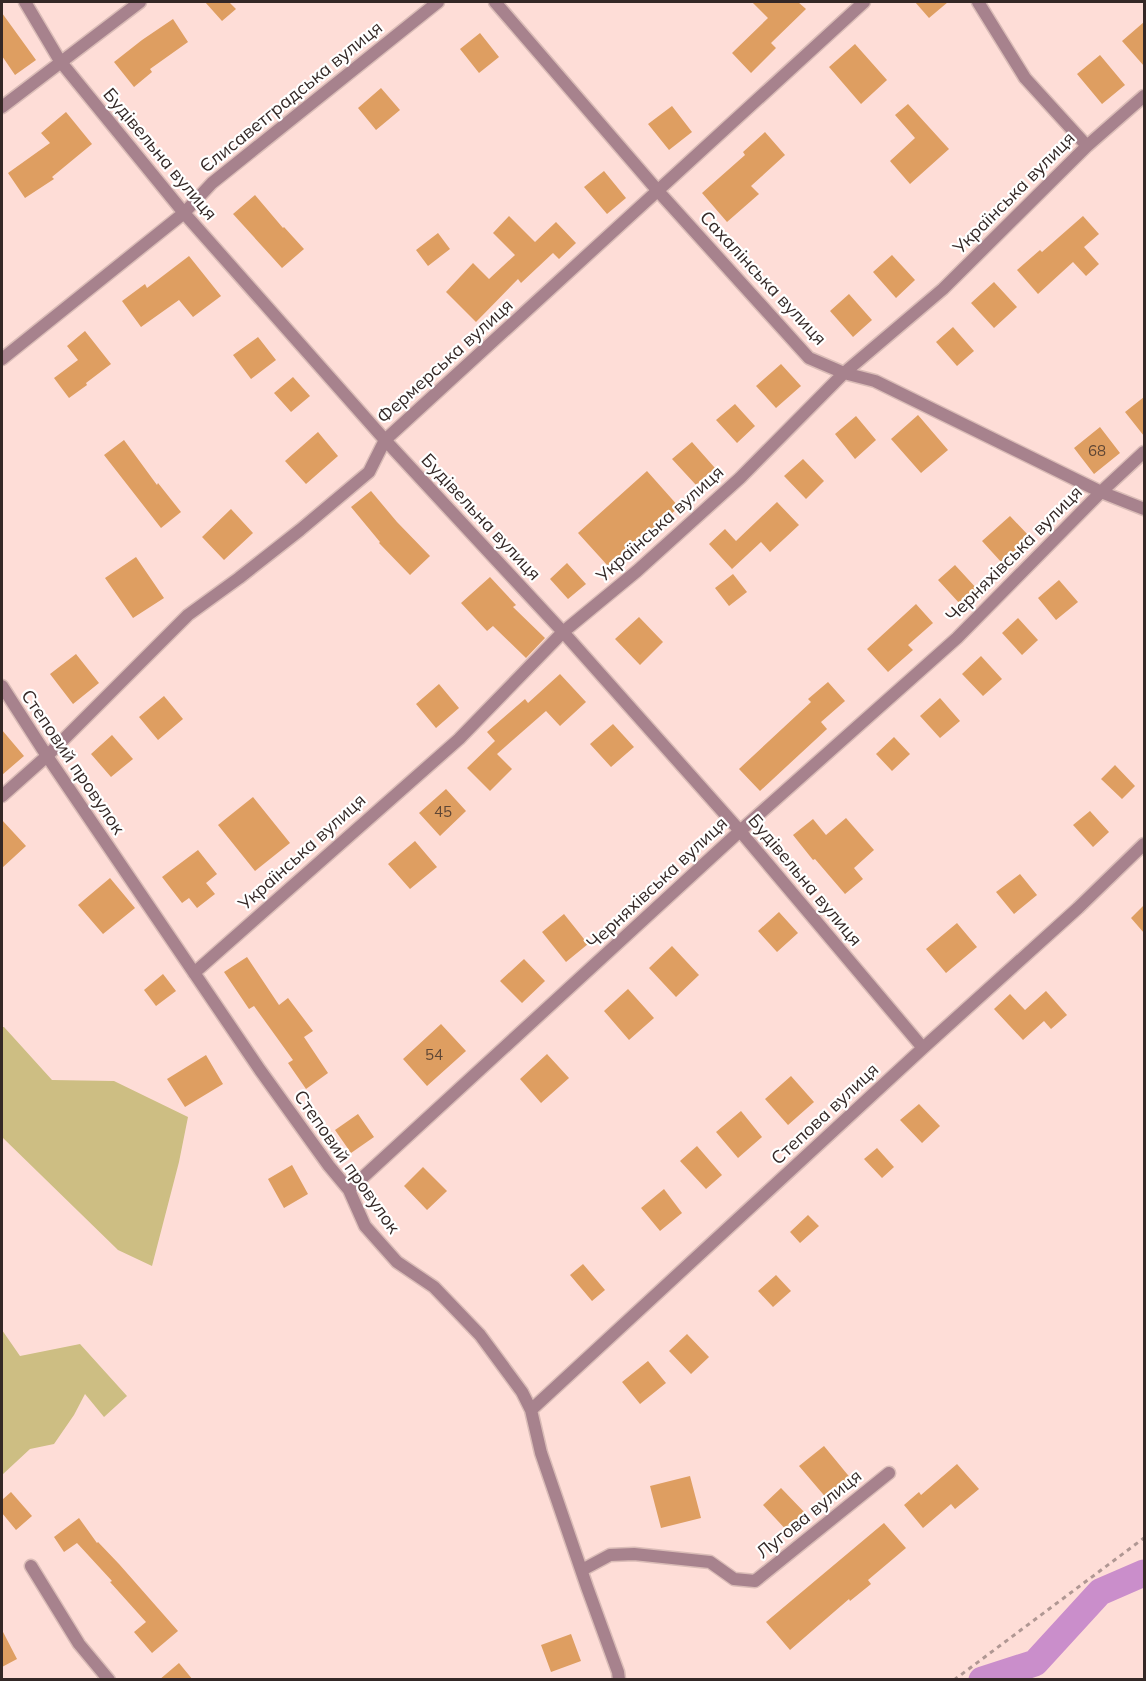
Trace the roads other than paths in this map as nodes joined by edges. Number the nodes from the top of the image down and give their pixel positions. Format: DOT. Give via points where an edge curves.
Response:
graph roads {
  1 [pos="26,2"];
  2 [pos="140,2"];
  3 [pos="438,2"];
  4 [pos="495,2"];
  5 [pos="864,2"];
  6 [pos="978,2"];
  7 [pos="60,61"];
  8 [pos="1144,96"];
  9 [pos="2,107"];
  10 [pos="1087,146"];
  11 [pos="658,191"];
  12 [pos="184,213"];
  13 [pos="2,359"];
  14 [pos="844,373"];
  15 [pos="386,440"];
  16 [pos="1144,452"];
  17 [pos="1101,492"];
  18 [pos="1144,509"];
  19 [pos="563,632"];
  20 [pos="2,686"];
  21 [pos="47,756"];
  22 [pos="2,795"];
  23 [pos="740,831"];
  24 [pos="1144,844"];
  25 [pos="194,973"];
  26 [pos="923,1048"];
  27 [pos="349,1190"];
  28 [pos="531,1410"];
  29 [pos="889,1473"];
  30 [pos="31,1566"];
  31 [pos="582,1570"];
  32 [pos="619,1676"];
  33 [pos="110,1680"];
  1 -- 7 [label="street, Будівельна вулиця"];
  2 -- 7 [label="street"];
  3 -- 12 [label="street, Єлисаветградська вулиця" via="212,183"];
  4 -- 11 [label="street, Сахалінська вулиця"];
  5 -- 11 [label="street, Фермерська вулиця"];
  6 -- 10 [label="street" via="1025,78"];
  7 -- 9 [label="street"];
  7 -- 12 [label="street, Будівельна вулиця"];
  8 -- 10 [label="street, Українська вулиця"];
  10 -- 14 [label="street, Українська вулиця" via="943,289"];
  11 -- 14 [label="street, Сахалінська вулиця" via="809,358"];
  11 -- 15 [label="street, Фермерська вулиця"];
  12 -- 13 [label="street, Єлисаветградська вулиця"];
  12 -- 15 [label="street, Будівельна вулиця"];
  14 -- 17 [label="street, Сахалінська вулиця" via="875,381"];
  14 -- 19 [label="street, Українська вулиця" via="740,478"];
  15 -- 19 [label="street, Будівельна вулиця"];
  15 -- 21 [label="street, Фермерська вулиця" via="369,472 188,615"];
  16 -- 17 [label="street, Черняхівська вулиця"];
  17 -- 18 [label="street, Сахалінська вулиця"];
  17 -- 23 [label="street, Черняхівська вулиця" via="957,638"];
  19 -- 23 [label="street, Будівельна вулиця"];
  19 -- 25 [label="street, Українська вулиця" via="459,739"];
  20 -- 21 [label="street, Степовий провулок"];
  21 -- 22 [label="street, Фермерська вулиця"];
  21 -- 25 [label="street, Степовий провулок"];
  23 -- 26 [label="street, Будівельна вулиця"];
  23 -- 27 [label="street, Черняхівська вулиця"];
  24 -- 26 [label="street, Степова вулиця"];
  25 -- 27 [label="street, Степовий провулок"];
  26 -- 28 [label="street, Степова вулиця"];
  27 -- 28 [label="street, Степовий провулок" via="365,1226 397,1262 434,1287 480,1335"];
  28 -- 31 [label="street, Степовий провулок" via="541,1452"];
  29 -- 31 [label="street, Лугова вулиця" via="755,1581 734,1579 710,1562 634,1554 610,1555"];
  30 -- 33 [label="street" via="79,1644"];
  31 -- 32 [label="street, Степовий провулок"];
}
